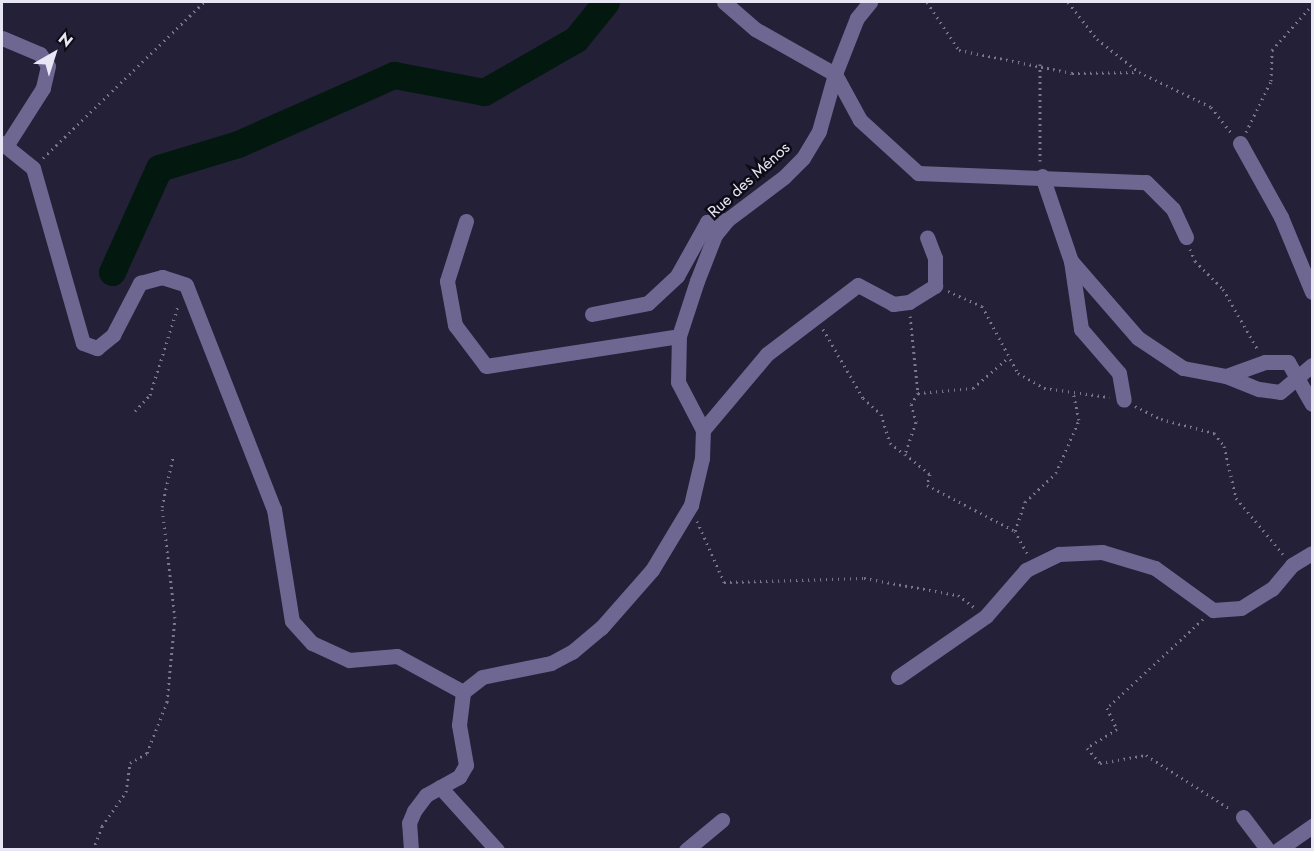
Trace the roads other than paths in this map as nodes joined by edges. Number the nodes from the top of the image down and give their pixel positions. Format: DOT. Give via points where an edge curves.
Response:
graph roads {
  1 [pos="724,2"];
  2 [pos="870,2"];
  3 [pos="2,38"];
  4 [pos="835,74"];
  5 [pos="1240,143"];
  6 [pos="4,144"];
  7 [pos="1042,176"];
  8 [pos="727,220"];
  9 [pos="466,221"];
  10 [pos="927,237"];
  11 [pos="1186,237"];
  12 [pos="1071,261"];
  13 [pos="1312,292"];
  14 [pos="592,314"];
  15 [pos="679,336"];
  16 [pos="1312,365"];
  17 [pos="1226,376"];
  18 [pos="1295,377"];
  19 [pos="1124,400"];
  20 [pos="1312,404"];
  21 [pos="703,430"];
  22 [pos="1312,553"];
  23 [pos="898,677"];
  24 [pos="463,692"];
  25 [pos="441,787"];
  26 [pos="1243,818"];
  27 [pos="722,820"];
  28 [pos="1312,826"];
  29 [pos="411,849"];
  30 [pos="497,849"];
  31 [pos="686,849"];
  32 [pos="1268,849"];
  33 [pos="1278,849"];
  1 -- 4 [label="street" via="755,28"];
  2 -- 4 [label="street, Rue des Ménos" via="857,18"];
  3 -- 6 [label="street" via="40,54 48,66 44,88"];
  4 -- 7 [label="street" via="860,120 918,173 958,177"];
  4 -- 8 [label="street, Rue des Ménos" via="819,131 803,158"];
  5 -- 13 [label="street" via="1281,217"];
  6 -- 24 [label="street" via="33,168 83,342 97,348 113,335 140,283 162,277 186,285 274,508 292,621 312,643 349,660 397,656"];
  7 -- 11 [label="street" via="1146,182 1173,209"];
  7 -- 12 [label="street"];
  8 -- 14 [label="street" via="706,222 677,276 648,303"];
  8 -- 15 [label="street, Rue des Ménos" via="715,235"];
  9 -- 15 [label="street" via="447,281 455,325 486,366"];
  10 -- 21 [label="street" via="935,258 935,285 909,302 893,304 858,285 767,354"];
  12 -- 17 [label="street" via="1137,338 1183,368"];
  12 -- 19 [label="street" via="1081,329 1119,373"];
  15 -- 21 [label="street, Rue des Ménos" via="678,382"];
  16 -- 18 [label="street"];
  17 -- 18 [label="street" via="1259,390 1280,392"];
  17 -- 18 [label="street" via="1265,362 1288,362"];
  18 -- 20 [label="street"];
  21 -- 24 [label="street, Rue des Ménos" via="702,459 691,505 652,570 601,627 572,652 551,663 482,677"];
  22 -- 23 [label="street" via="1292,566 1272,589 1241,608 1214,610 1155,568 1102,552 1059,554 1026,570 986,616"];
  24 -- 25 [label="street" via="459,725 466,765 459,777"];
  25 -- 29 [label="street" via="426,795 414,811 409,824"];
  25 -- 30 [label="street"];
  26 -- 32 [label="street"];
  27 -- 31 [label="street"];
  28 -- 33 [label="street"];
}
